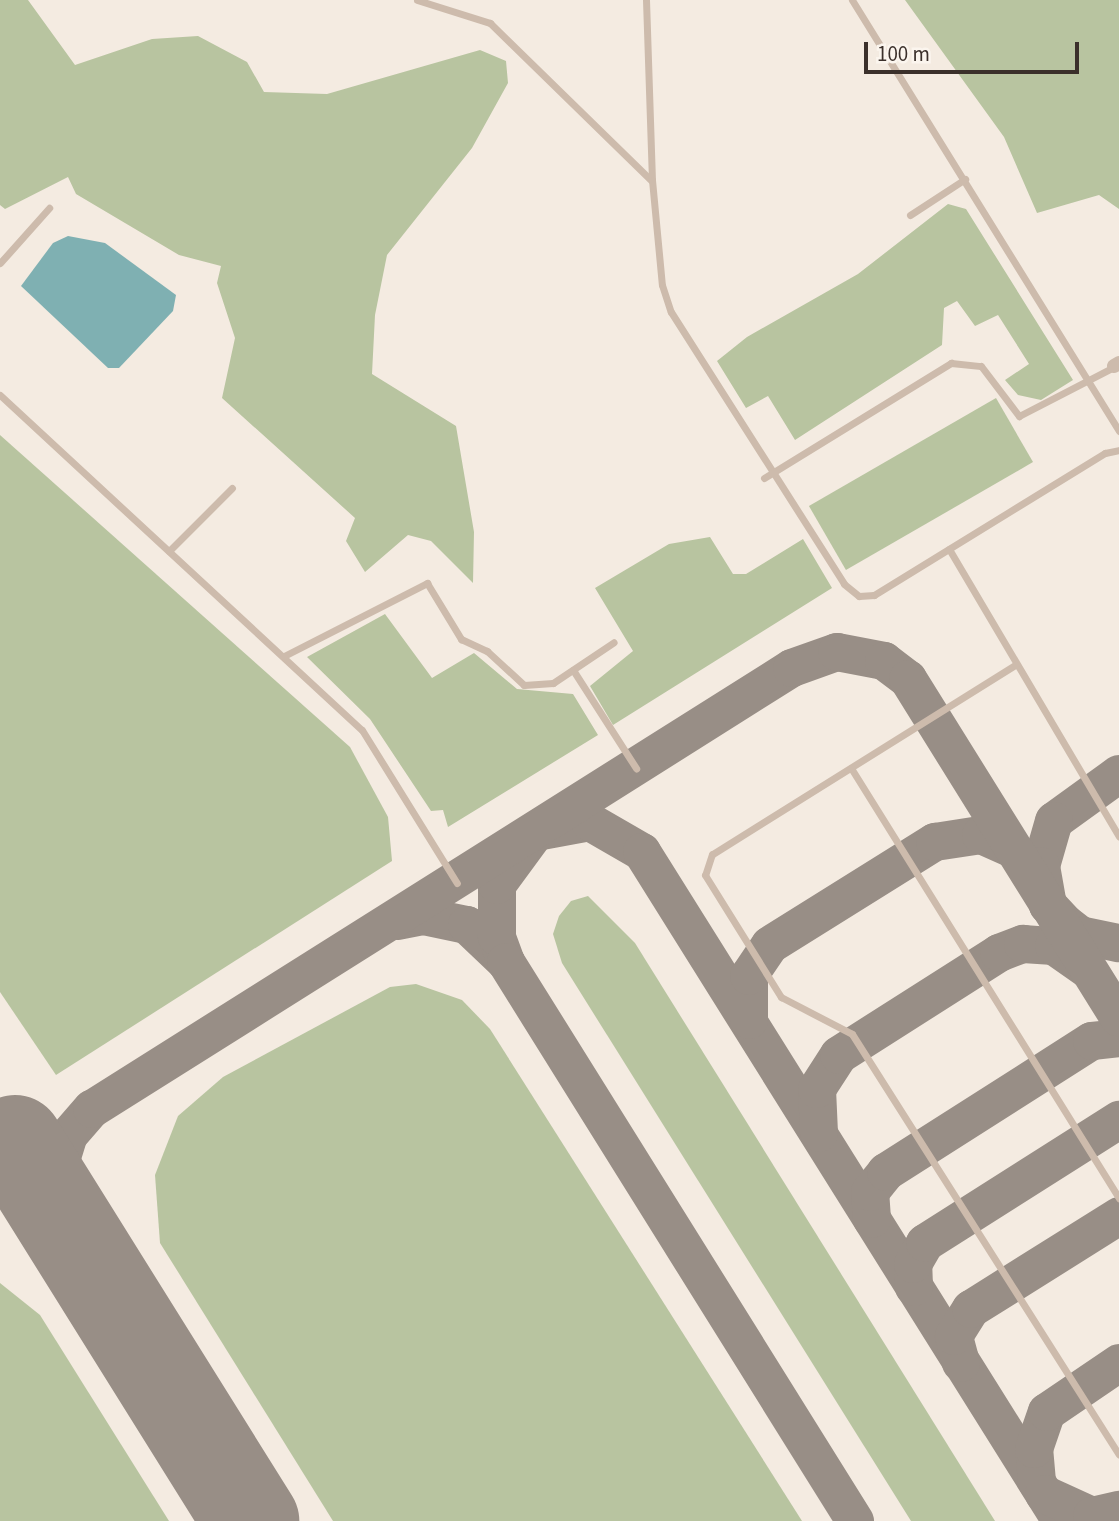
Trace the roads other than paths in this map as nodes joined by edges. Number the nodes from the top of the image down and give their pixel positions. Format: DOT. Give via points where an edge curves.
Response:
graph roads {
  1 [pos="417,0"];
  2 [pos="646,0"];
  3 [pos="852,0"];
  4 [pos="965,179"];
  5 [pos="652,180"];
  6 [pos="49,208"];
  7 [pos="910,215"];
  8 [pos="0,263"];
  9 [pos="1117,365"];
  10 [pos="1090,381"];
  11 [pos="0,395"];
  12 [pos="1119,432"];
  13 [pos="1119,450"];
  14 [pos="775,470"];
  15 [pos="764,478"];
  16 [pos="232,488"];
  17 [pos="949,550"];
  18 [pos="169,551"];
  19 [pos="614,642"];
  20 [pos="284,656"];
  21 [pos="1015,665"];
  22 [pos="573,670"];
  23 [pos="636,768"];
  24 [pos="851,768"];
  25 [pos="1119,836"];
  26 [pos="457,883"];
  27 [pos="1119,1198"];
  28 [pos="1119,1454"];
  1 -- 5 [label="lane" via="491,23"];
  2 -- 5 [label="lane"];
  3 -- 4 [label="lane"];
  4 -- 7 [label="lane"];
  4 -- 10 [label="lane"];
  5 -- 14 [label="lane" via="662,285 671,312"];
  6 -- 8 [label="lane"];
  9 -- 10 [label="lane"];
  10 -- 12 [label="lane"];
  10 -- 14 [label="lane" via="1018,416 981,366 951,363"];
  11 -- 18 [label="lane"];
  13 -- 17 [label="lane"];
  14 -- 15 [label="lane"];
  14 -- 17 [label="lane" via="844,584 859,596 874,595"];
  16 -- 18 [label="lane"];
  17 -- 21 [label="lane"];
  18 -- 20 [label="lane"];
  19 -- 22 [label="lane"];
  20 -- 22 [label="lane" via="427,583 461,639 486,651 524,685 553,684"];
  20 -- 26 [label="lane" via="362,730"];
  21 -- 24 [label="lane"];
  21 -- 25 [label="lane"];
  22 -- 23 [label="lane"];
  24 -- 27 [label="lane"];
  24 -- 28 [label="lane" via="712,854 705,865 709,886 781,997 852,1034"];
}
